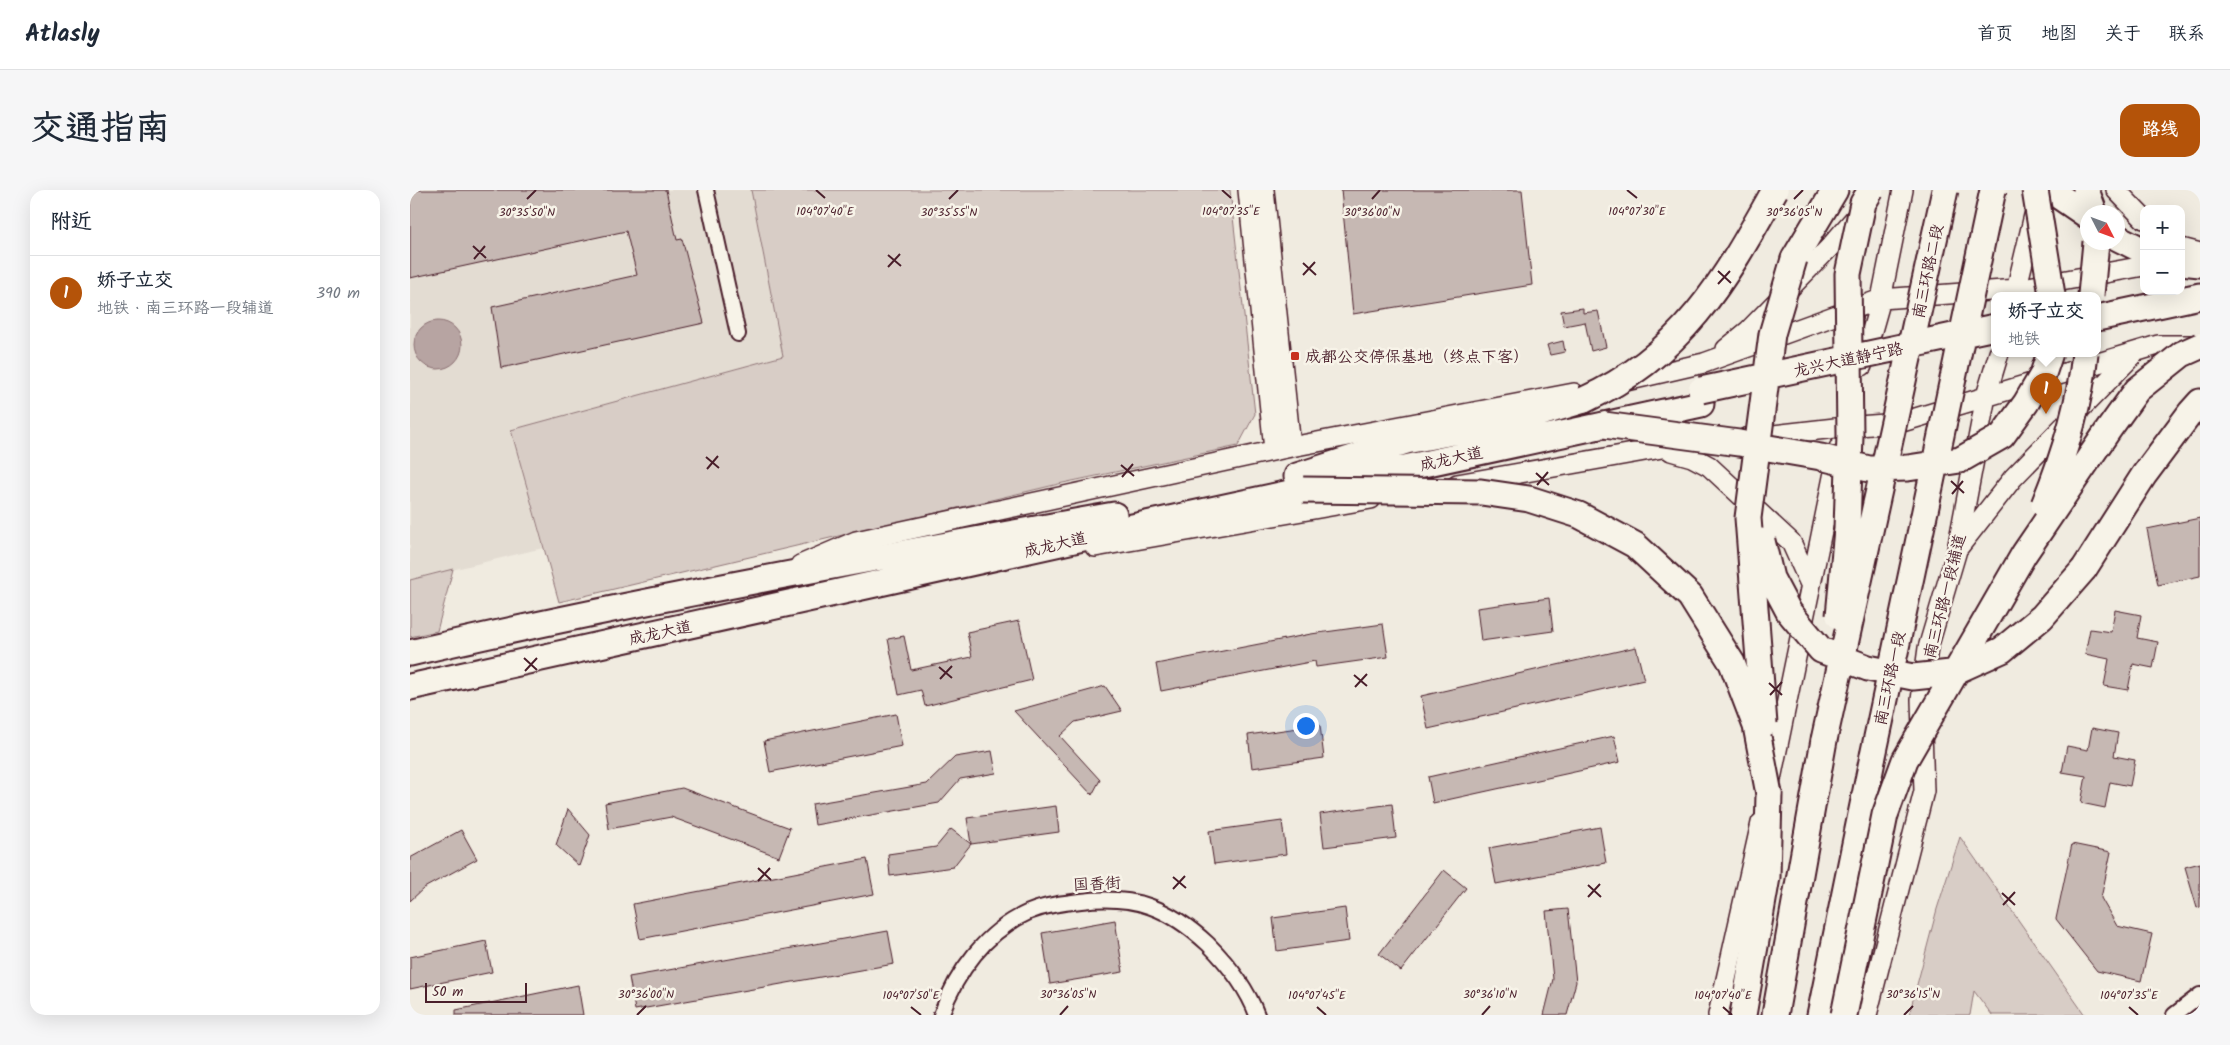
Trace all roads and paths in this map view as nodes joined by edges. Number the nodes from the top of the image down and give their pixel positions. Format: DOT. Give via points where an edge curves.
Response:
graph roads {
  1 [pos="706,190"];
  2 [pos="1248,190"];
  3 [pos="1264,190"];
  4 [pos="1775,190"];
  5 [pos="1822,190"];
  6 [pos="1835,190"];
  7 [pos="1871,190"];
  8 [pos="1879,190"];
  9 [pos="1903,190"];
  10 [pos="1944,190"];
  11 [pos="1993,190"];
  12 [pos="2035,190"];
  13 [pos="2040,190"];
  14 [pos="2050,190"];
  15 [pos="2086,190"];
  16 [pos="2093,190"];
  17 [pos="2116,190"];
  18 [pos="2091,205"];
  19 [pos="2094,205"];
  20 [pos="2080,211"];
  21 [pos="2140,214"];
  22 [pos="2125,242"];
  23 [pos="2185,249"];
  24 [pos="2095,250"];
  25 [pos="2140,250"];
  26 [pos="2200,254"];
  27 [pos="1794,259"];
  28 [pos="2185,259"];
  29 [pos="2185,261"];
  30 [pos="2200,264"];
  31 [pos="2140,267"];
  32 [pos="2200,284"];
  33 [pos="2185,287"];
  34 [pos="2016,292"];
  35 [pos="2052,292"];
  36 [pos="2091,292"];
  37 [pos="1991,293"];
  38 [pos="2147,295"];
  39 [pos="2200,296"];
  40 [pos="1881,299"];
  41 [pos="2101,305"];
  42 [pos="2101,317"];
  43 [pos="1991,328"];
  44 [pos="738,334"];
  45 [pos="1991,342"];
  46 [pos="2158,345"];
  47 [pos="2200,346"];
  48 [pos="1998,357"];
  49 [pos="2049,357"];
  50 [pos="2085,357"];
  51 [pos="1704,363"];
  52 [pos="1986,396"];
  53 [pos="1701,397"];
  54 [pos="2200,402"];
  55 [pos="1604,425"];
  56 [pos="1844,427"];
  57 [pos="1662,448"];
  58 [pos="1282,449"];
  59 [pos="1754,461"];
  60 [pos="1300,483"];
  61 [pos="1125,520"];
  62 [pos="1957,550"];
  63 [pos="2024,554"];
  64 [pos="955,567"];
  65 [pos="773,577"];
  66 [pos="1810,584"];
  67 [pos="410,653"];
  68 [pos="410,687"];
  69 [pos="1835,693"];
  70 [pos="1769,794"];
  71 [pos="2200,995"];
  72 [pos="1744,1010"];
  73 [pos="941,1015"];
  74 [pos="1257,1015"];
  75 [pos="1718,1015"];
  76 [pos="1774,1015"];
  77 [pos="1820,1015"];
  78 [pos="1844,1015"];
  79 [pos="1867,1015"];
  80 [pos="2174,1015"];
  1 -- 44 [label="street"];
  2 -- 58 [label="main road"];
  3 -- 58 [label="main road"];
  4 -- 60 [label="highway, bridge" via="1733,264 1697,315 1655,358 1607,390 1521,419 1406,440"];
  5 -- 27 [label="highway"];
  6 -- 27 [label="highway"];
  7 -- 69 [label="highway, bridge" via="1862,203 1848,274 1848,501"];
  8 -- 51 [label="main road" via="1829,248 1749,330"];
  9 -- 40 [label="main road"];
  10 -- 69 [label="highway, 南三环路二段, bridge"];
  11 -- 77 [label="highway, 南三环路一段, bridge"];
  12 -- 35 [label="highway, bridge"];
  13 -- 34 [label="main road"];
  14 -- 20 [label="highway"];
  15 -- 18 [label="highway"];
  16 -- 19 [label="highway"];
  17 -- 21 [label="main road"];
  22 -- 25 [label="highway"];
  23 -- 26 [label="main road"];
  24 -- 36 [label="highway, bridge"];
  26 -- 28 [label="main road"];
  27 -- 59 [label="highway, bridge" via="1772,334"];
  29 -- 30 [label="highway"];
  31 -- 34 [label="main road"];
  32 -- 33 [label="highway"];
  37 -- 40 [label="main road"];
  38 -- 41 [label="highway"];
  39 -- 42 [label="highway"];
  40 -- 51 [label="main road"];
  40 -- 56 [label="main road"];
  43 -- 53 [label="highway, 龙兴大道静宁路, bridge"];
  45 -- 53 [label="highway, 龙兴大道静宁路, bridge"];
  46 -- 47 [label="main road"];
  46 -- 52 [label="main road"];
  46 -- 62 [label="main road" via="2131,356 2125,362 2014,478"];
  47 -- 63 [label="highway, bridge" via="2182,354 2137,390"];
  48 -- 52 [label="main road, 南三环路一段辅道"];
  49 -- 55 [label="highway, bridge" via="2026,404 2002,436 1960,460 1908,468 1869,469 1748,444"];
  50 -- 63 [label="highway, bridge" via="2083,379 2060,464"];
  51 -- 58 [label="main road" via="1588,390"];
  52 -- 56 [label="main road" via="1899,422"];
  52 -- 62 [label="main road, 南三环路一段辅道"];
  53 -- 55 [label="highway, 成龙大道"];
  53 -- 60 [label="highway, 成龙大道"];
  54 -- 59 [label="highway, bridge" via="2144,475 2084,569 2042,617 2002,650 1951,673 1913,677 1868,668 1822,650 1789,612 1771,578 1760,532"];
  55 -- 60 [label="highway, 成龙大道, bridge"];
  56 -- 57 [label="main road"];
  56 -- 66 [label="main road"];
  57 -- 64 [label="main road" via="1052,554"];
  57 -- 66 [label="main road" via="1709,466 1791,542"];
  58 -- 65 [label="main road" via="856,541"];
  59 -- 70 [label="highway, bridge" via="1748,518"];
  60 -- 61 [label="highway, 成龙大道"];
  60 -- 70 [label="highway, bridge" via="1481,492 1529,499 1579,515 1635,545 1690,596 1732,663 1756,726"];
  61 -- 64 [label="highway, 成龙大道"];
  61 -- 65 [label="highway, 成龙大道"];
  62 -- 79 [label="main road, 南三环路一段辅道" via="1928,648 1921,700 1924,790"];
  63 -- 78 [label="highway, bridge" via="1905,760 1885,815"];
  64 -- 68 [label="highway, 成龙大道"];
  65 -- 67 [label="highway, 成龙大道"];
  66 -- 75 [label="main road" via="1785,716"];
  69 -- 76 [label="highway, bridge"];
  70 -- 72 [label="highway" via="1767,877"];
  71 -- 80 [label="street"];
  73 -- 74 [label="street, 国香街" via="948,994 976,952 1006,925 1054,904 1104,898 1128,899 1154,906 1197,934 1238,979"];
}
